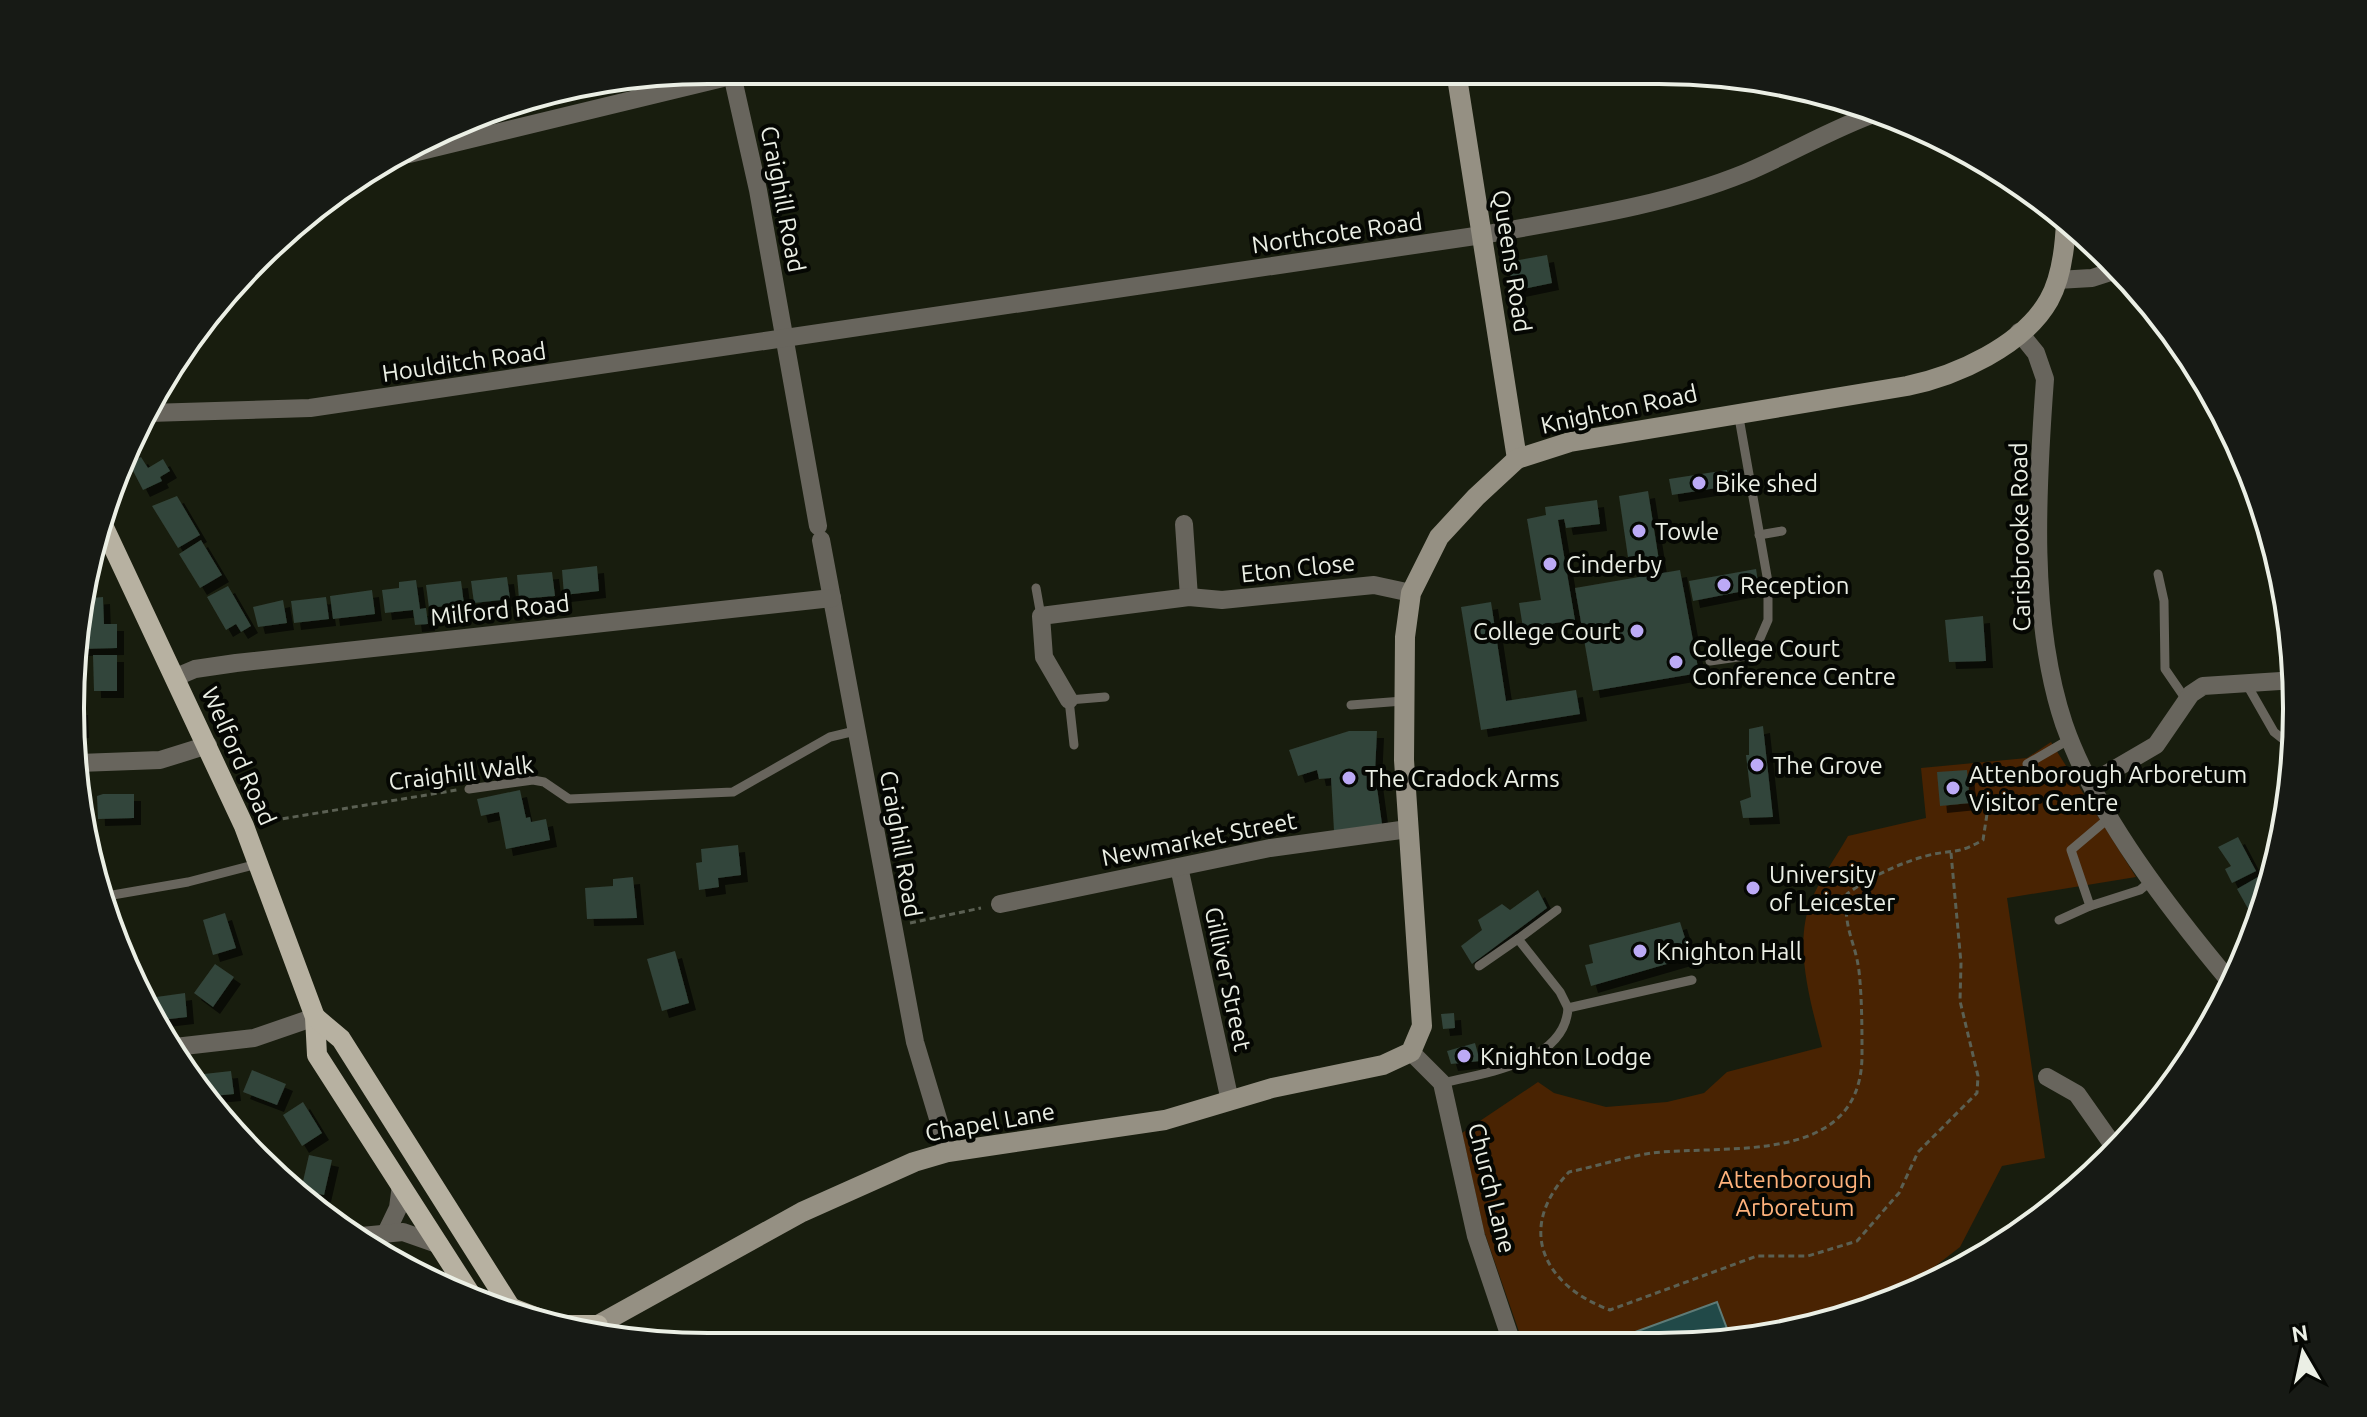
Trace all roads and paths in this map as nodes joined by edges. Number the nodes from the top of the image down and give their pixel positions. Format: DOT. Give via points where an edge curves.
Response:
graph roads {
  1 [pos="734,84"];
  2 [pos="1458,84"];
  3 [pos="682,85"];
  4 [pos="1864,119"];
  5 [pos="431,148"];
  6 [pos="2064,234"];
  7 [pos="1482,235"];
  8 [pos="2106,273"];
  9 [pos="2057,280"];
  10 [pos="2019,332"];
  11 [pos="785,339"];
  12 [pos="1738,412"];
  13 [pos="159,413"];
  14 [pos="1517,459"];
  15 [pos="1184,524"];
  16 [pos="1782,531"];
  17 [pos="1759,535"];
  18 [pos="108,536"];
  19 [pos="2158,574"];
  20 [pos="1036,588"];
  21 [pos="1411,593"];
  22 [pos="1189,597"];
  23 [pos="832,598"];
  24 [pos="1041,616"];
  25 [pos="1710,661"];
  26 [pos="176,677"];
  27 [pos="2282,680"];
  28 [pos="2246,682"];
  29 [pos="1105,697"];
  30 [pos="1069,700"];
  31 [pos="1403,701"];
  32 [pos="2187,701"];
  33 [pos="1351,705"];
  34 [pos="855,731"];
  35 [pos="2070,739"];
  36 [pos="2282,741"];
  37 [pos="208,745"];
  38 [pos="1074,745"];
  39 [pos="86,763"];
  40 [pos="2027,764"];
  41 [pos="2091,783"];
  42 [pos="469,789"];
  43 [pos="1989,801"];
  44 [pos="2111,816"];
  45 [pos="244,826"];
  46 [pos="1408,829"];
  47 [pos="1951,853"];
  48 [pos="257,864"];
  49 [pos="1179,867"];
  50 [pos="2152,880"];
  51 [pos="113,895"];
  52 [pos="1000,904"];
  53 [pos="2090,906"];
  54 [pos="1557,910"];
  55 [pos="2059,920"];
  56 [pos="891,927"];
  57 [pos="1518,939"];
  58 [pos="1479,966"];
  59 [pos="2224,974"];
  60 [pos="1692,980"];
  61 [pos="1568,1008"];
  62 [pos="315,1017"];
  63 [pos="1415,1045"];
  64 [pos="183,1046"];
  65 [pos="2047,1077"];
  66 [pos="1443,1088"];
  67 [pos="1230,1101"];
  68 [pos="2109,1140"];
  69 [pos="948,1152"];
  70 [pos="401,1185"];
  71 [pos="387,1231"];
  72 [pos="371,1234"];
  73 [pos="440,1245"];
  74 [pos="463,1282"];
  75 [pos="506,1299"];
  76 [pos="603,1324"];
  77 [pos="1509,1333"];
  1 -- 11 [label="street, Craighill Road"];
  2 -- 7 [label="street, Queens Road"];
  3 -- 5 [label="street"];
  4 -- 7 [label="street, Northcote Road" via="1745,173 1686,193"];
  6 -- 9 [label="street, Knighton Road"];
  7 -- 11 [label="street, Northcote Road"];
  7 -- 14 [label="street, Queens Road"];
  8 -- 9 [label="street"];
  9 -- 10 [label="street, Knighton Road" via="2048,301"];
  10 -- 12 [label="street, Knighton Road" via="1941,379"];
  10 -- 35 [label="street, Carisbrooke Road" via="2036,353 2045,379 2043,615"];
  11 -- 13 [label="street, Houlditch Road" via="310,408"];
  11 -- 23 [label="street, Craighill Road"];
  12 -- 14 [label="street, Knighton Road" via="1570,442"];
  12 -- 17 [label="lane"];
  14 -- 21 [label="street, Knighton Road" via="1439,537"];
  15 -- 22 [label="street"];
  16 -- 17 [label="lane"];
  17 -- 25 [label="lane" via="1768,582 1768,620 1745,656"];
  18 -- 26 [label="main road, Welford Road"];
  19 -- 32 [label="lane" via="2165,669"];
  20 -- 24 [label="lane"];
  21 -- 22 [label="street, Eton Close" via="1374,585 1222,600"];
  21 -- 31 [label="street, Knighton Road"];
  22 -- 24 [label="street, Eton Close"];
  23 -- 26 [label="street, Milford Road" via="236,663"];
  23 -- 34 [label="street, Craighill Road"];
  24 -- 30 [label="street" via="1044,657"];
  26 -- 37 [label="main road, Welford Road"];
  27 -- 28 [label="street"];
  28 -- 32 [label="street" via="2203,686"];
  28 -- 36 [label="lane"];
  29 -- 30 [label="lane"];
  30 -- 38 [label="lane"];
  31 -- 33 [label="lane"];
  31 -- 46 [label="street, Knighton Road"];
  32 -- 41 [label="street" via="2156,745"];
  34 -- 42 [label="lane, Craighill Walk" via="830,737 733,792 569,799 533,780"];
  34 -- 56 [label="street, Craighill Road"];
  35 -- 40 [label="lane"];
  35 -- 41 [label="street, Carisbrooke Road"];
  37 -- 39 [label="street" via="160,760"];
  37 -- 45 [label="main road, Welford Road"];
  41 -- 44 [label="street, Carisbrooke Road"];
  42 -- 45 [label="path, Craighill Walk"];
  43 -- 47 [label="path" via="1983,840"];
  44 -- 50 [label="street, Carisbrooke Road"];
  44 -- 53 [label="lane" via="2071,850"];
  45 -- 48 [label="main road, Welford Road"];
  46 -- 49 [label="street, Newmarket Street" via="1284,845"];
  46 -- 63 [label="street, Knighton Road" via="1421,1012"];
  47 -- 47 [label="path" via="1960,1001 1978,1076 1977,1093 1918,1152 1881,1218 1857,1241 1834,1250 1757,1256 1610,1310 1583,1300 1559,1282 1545,1255 1543,1221 1569,1172 1651,1153 1738,1151 1801,1139 1850,1108 1862,1058 1859,969 1844,918 1847,894 1869,877"];
  48 -- 51 [label="lane"];
  48 -- 62 [label="main road, Welford Road"];
  49 -- 52 [label="street, Newmarket Street"];
  49 -- 67 [label="street, Gilliver Street"];
  50 -- 53 [label="lane" via="2140,890"];
  50 -- 59 [label="street, Carisbrooke Road"];
  52 -- 56 [label="path"];
  53 -- 55 [label="lane"];
  54 -- 57 [label="lane"];
  56 -- 69 [label="street, Craighill Road" via="915,1042"];
  57 -- 58 [label="lane"];
  57 -- 61 [label="lane"];
  60 -- 61 [label="lane"];
  61 -- 66 [label="lane" via="1561,1032 1539,1052"];
  62 -- 64 [label="street" via="254,1038"];
  62 -- 70 [label="main road, Welford Road" via="317,1055"];
  62 -- 75 [label="main road, Welford Road" via="341,1039"];
  63 -- 66 [label="street"];
  63 -- 67 [label="street, Chapel Lane" via="1383,1065"];
  65 -- 68 [label="street" via="2077,1094"];
  66 -- 77 [label="street, Church Lane" via="1476,1236"];
  67 -- 69 [label="street, Chapel Lane" via="1165,1120"];
  69 -- 76 [label="street, Chapel Lane" via="802,1212"];
  70 -- 71 [label="street"];
  70 -- 73 [label="main road, Welford Road"];
  71 -- 72 [label="street"];
  71 -- 73 [label="street"];
  73 -- 74 [label="main road, Welford Road"];
}
